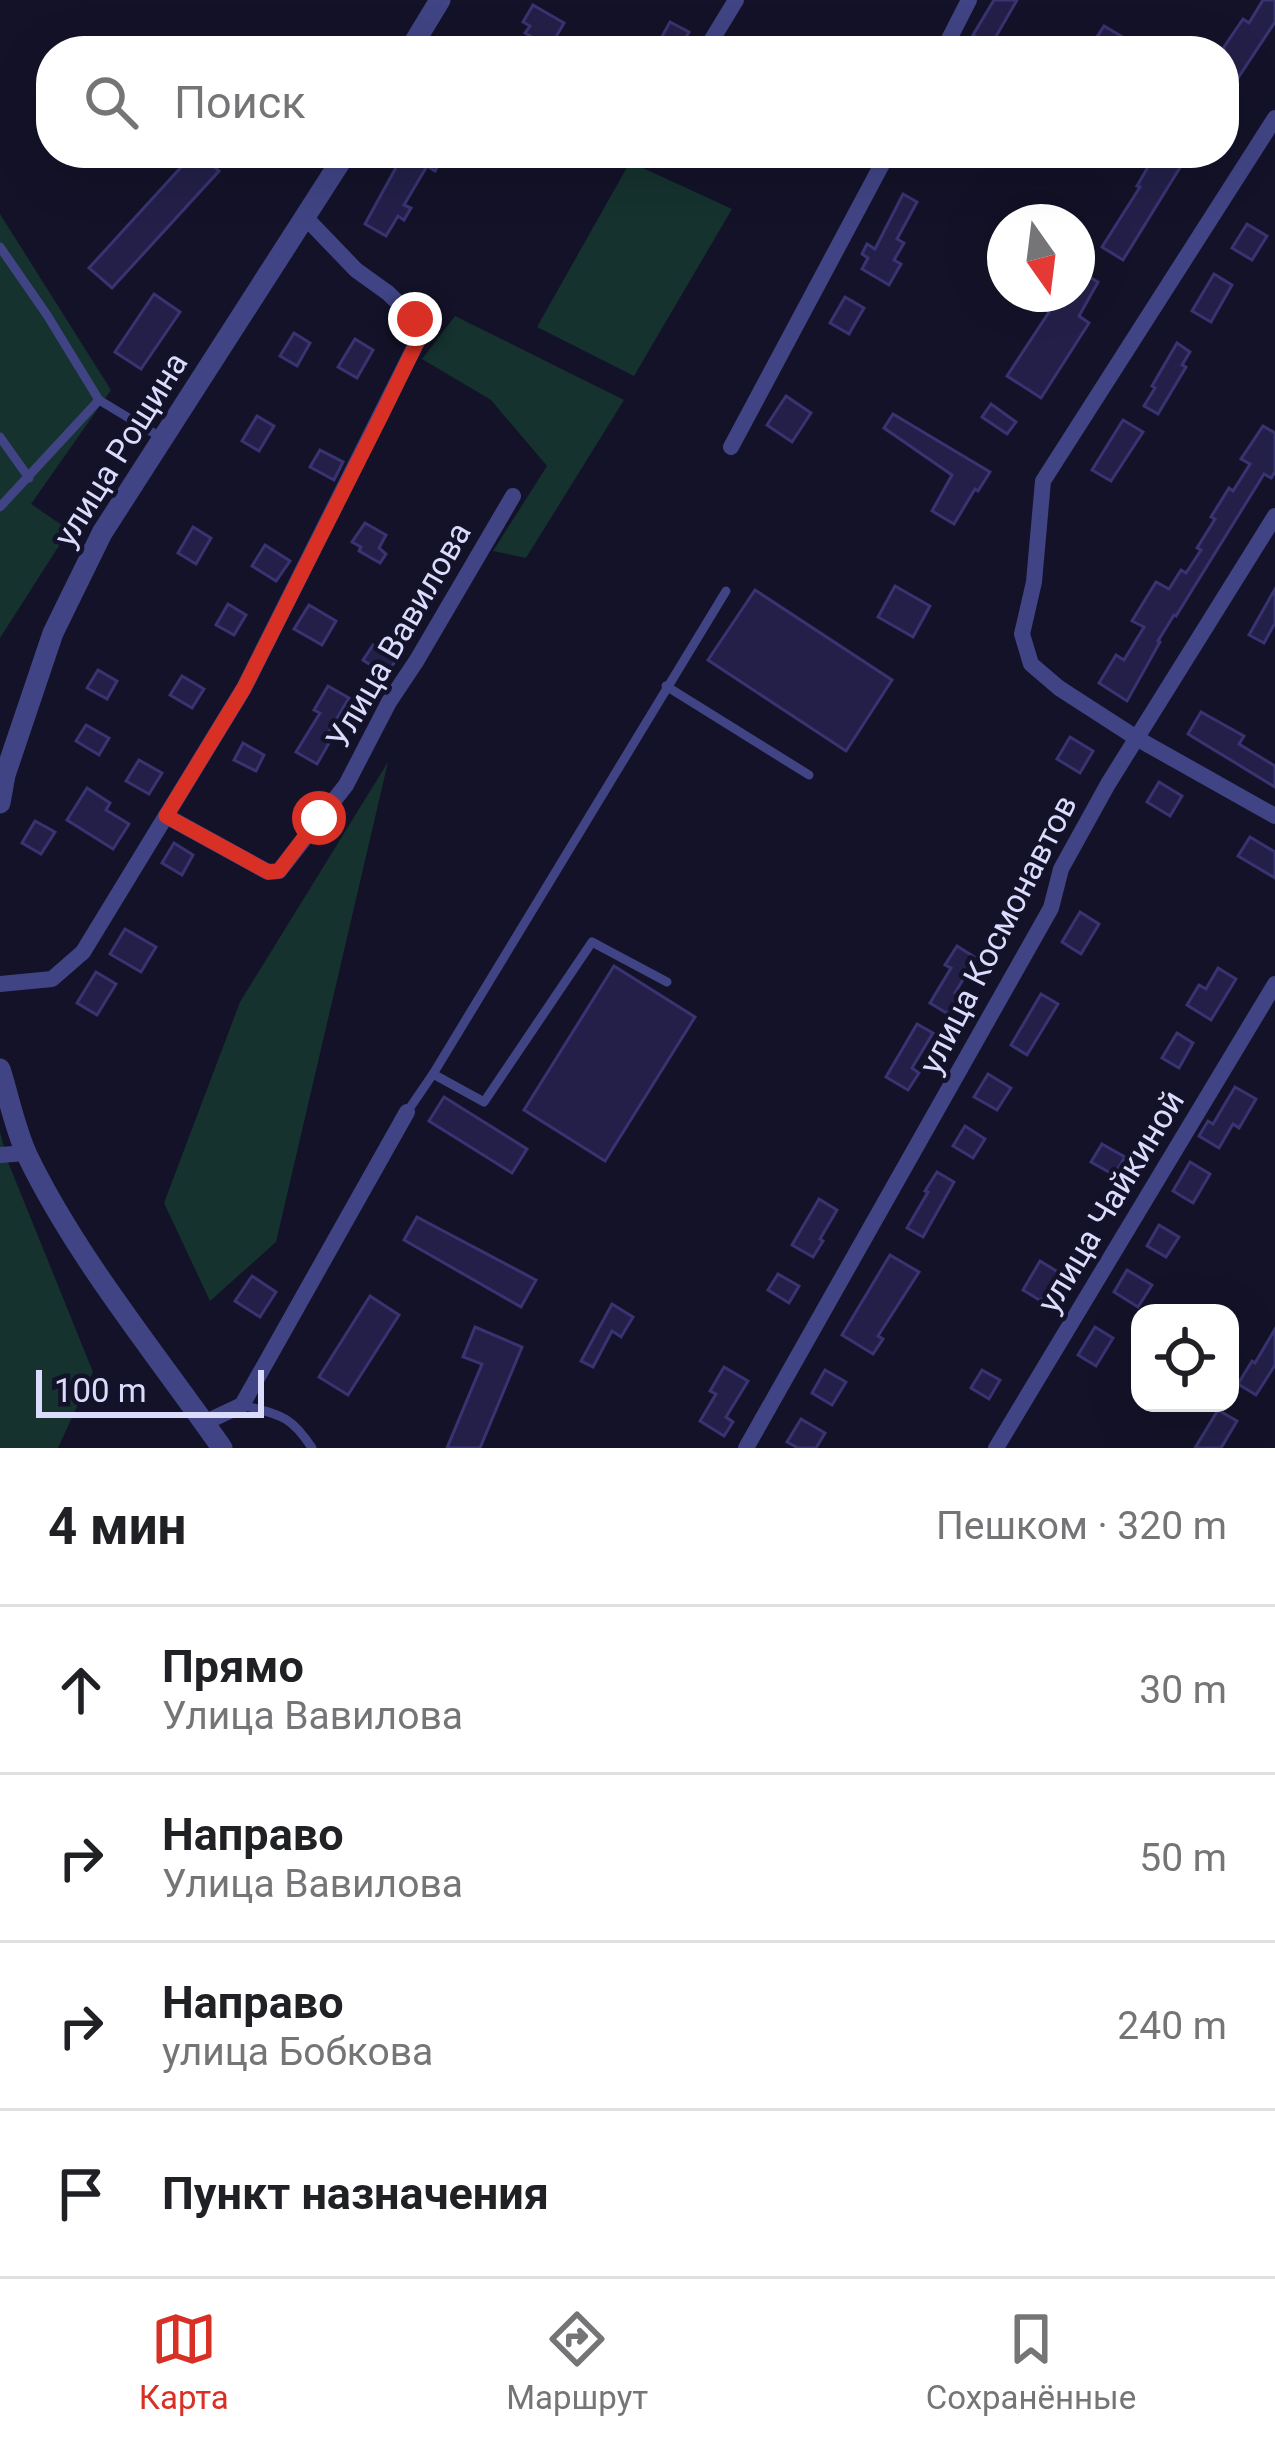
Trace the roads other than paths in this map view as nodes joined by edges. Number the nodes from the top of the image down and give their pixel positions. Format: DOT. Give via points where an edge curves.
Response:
graph roads {
  1 [pos="440,0"];
  2 [pos="736,0"];
  3 [pos="969,0"];
  4 [pos="418,36"];
  5 [pos="714,36"];
  6 [pos="951,36"];
  7 [pos="1275,118"];
  8 [pos="337,168"];
  9 [pos="880,168"];
  10 [pos="306,218"];
  11 [pos="0,248"];
  12 [pos="99,400"];
  13 [pos="0,437"];
  14 [pos="162,438"];
  15 [pos="731,447"];
  16 [pos="29,478"];
  17 [pos="513,496"];
  18 [pos="0,507"];
  19 [pos="1275,516"];
  20 [pos="726,591"];
  21 [pos="666,686"];
  22 [pos="1138,739"];
  23 [pos="809,775"];
  24 [pos="0,802"];
  25 [pos="166,816"];
  26 [pos="1275,816"];
  27 [pos="667,982"];
  28 [pos="0,984"];
  29 [pos="1275,984"];
  30 [pos="0,1069"];
  31 [pos="433,1074"];
  32 [pos="406,1112"];
  33 [pos="26,1153"];
  34 [pos="0,1155"];
  35 [pos="242,1405"];
  36 [pos="204,1423"];
  37 [pos="222,1448"];
  38 [pos="312,1448"];
  39 [pos="746,1448"];
  40 [pos="996,1448"];
  1 -- 4 [label="street"];
  2 -- 5 [label="street"];
  3 -- 6 [label="street"];
  7 -- 22 [label="street" via="1042,482 1022,634 1031,664"];
  8 -- 10 [label="street, улица Рощина"];
  9 -- 15 [label="street"];
  10 -- 14 [label="street, улица Рощина"];
  10 -- 25 [label="street" via="415,319 418,340 244,688"];
  11 -- 12 [label="lane"];
  12 -- 14 [label="lane"];
  12 -- 16 [label="lane"];
  13 -- 16 [label="lane"];
  14 -- 24 [label="street, улица Рощина" via="101,532 53,633"];
  16 -- 18 [label="lane"];
  17 -- 25 [label="street, Улица Вавилова" via="346,785 279,871"];
  19 -- 22 [label="street, улица Космонавтов"];
  20 -- 21 [label="lane"];
  21 -- 23 [label="lane"];
  21 -- 31 [label="lane"];
  22 -- 26 [label="street"];
  22 -- 39 [label="street, улица Космонавтов"];
  25 -- 28 [label="street" via="83,952 52,979"];
  27 -- 31 [label="lane" via="592,942 484,1102"];
  29 -- 40 [label="street, улица Чайкиной"];
  30 -- 33 [label="street"];
  31 -- 32 [label="lane"];
  32 -- 35 [label="street"];
  33 -- 34 [label="street"];
  33 -- 36 [label="street" via="90,1263"];
  35 -- 36 [label="street"];
  35 -- 38 [label="lane" via="286,1417"];
  36 -- 37 [label="street"];
}
